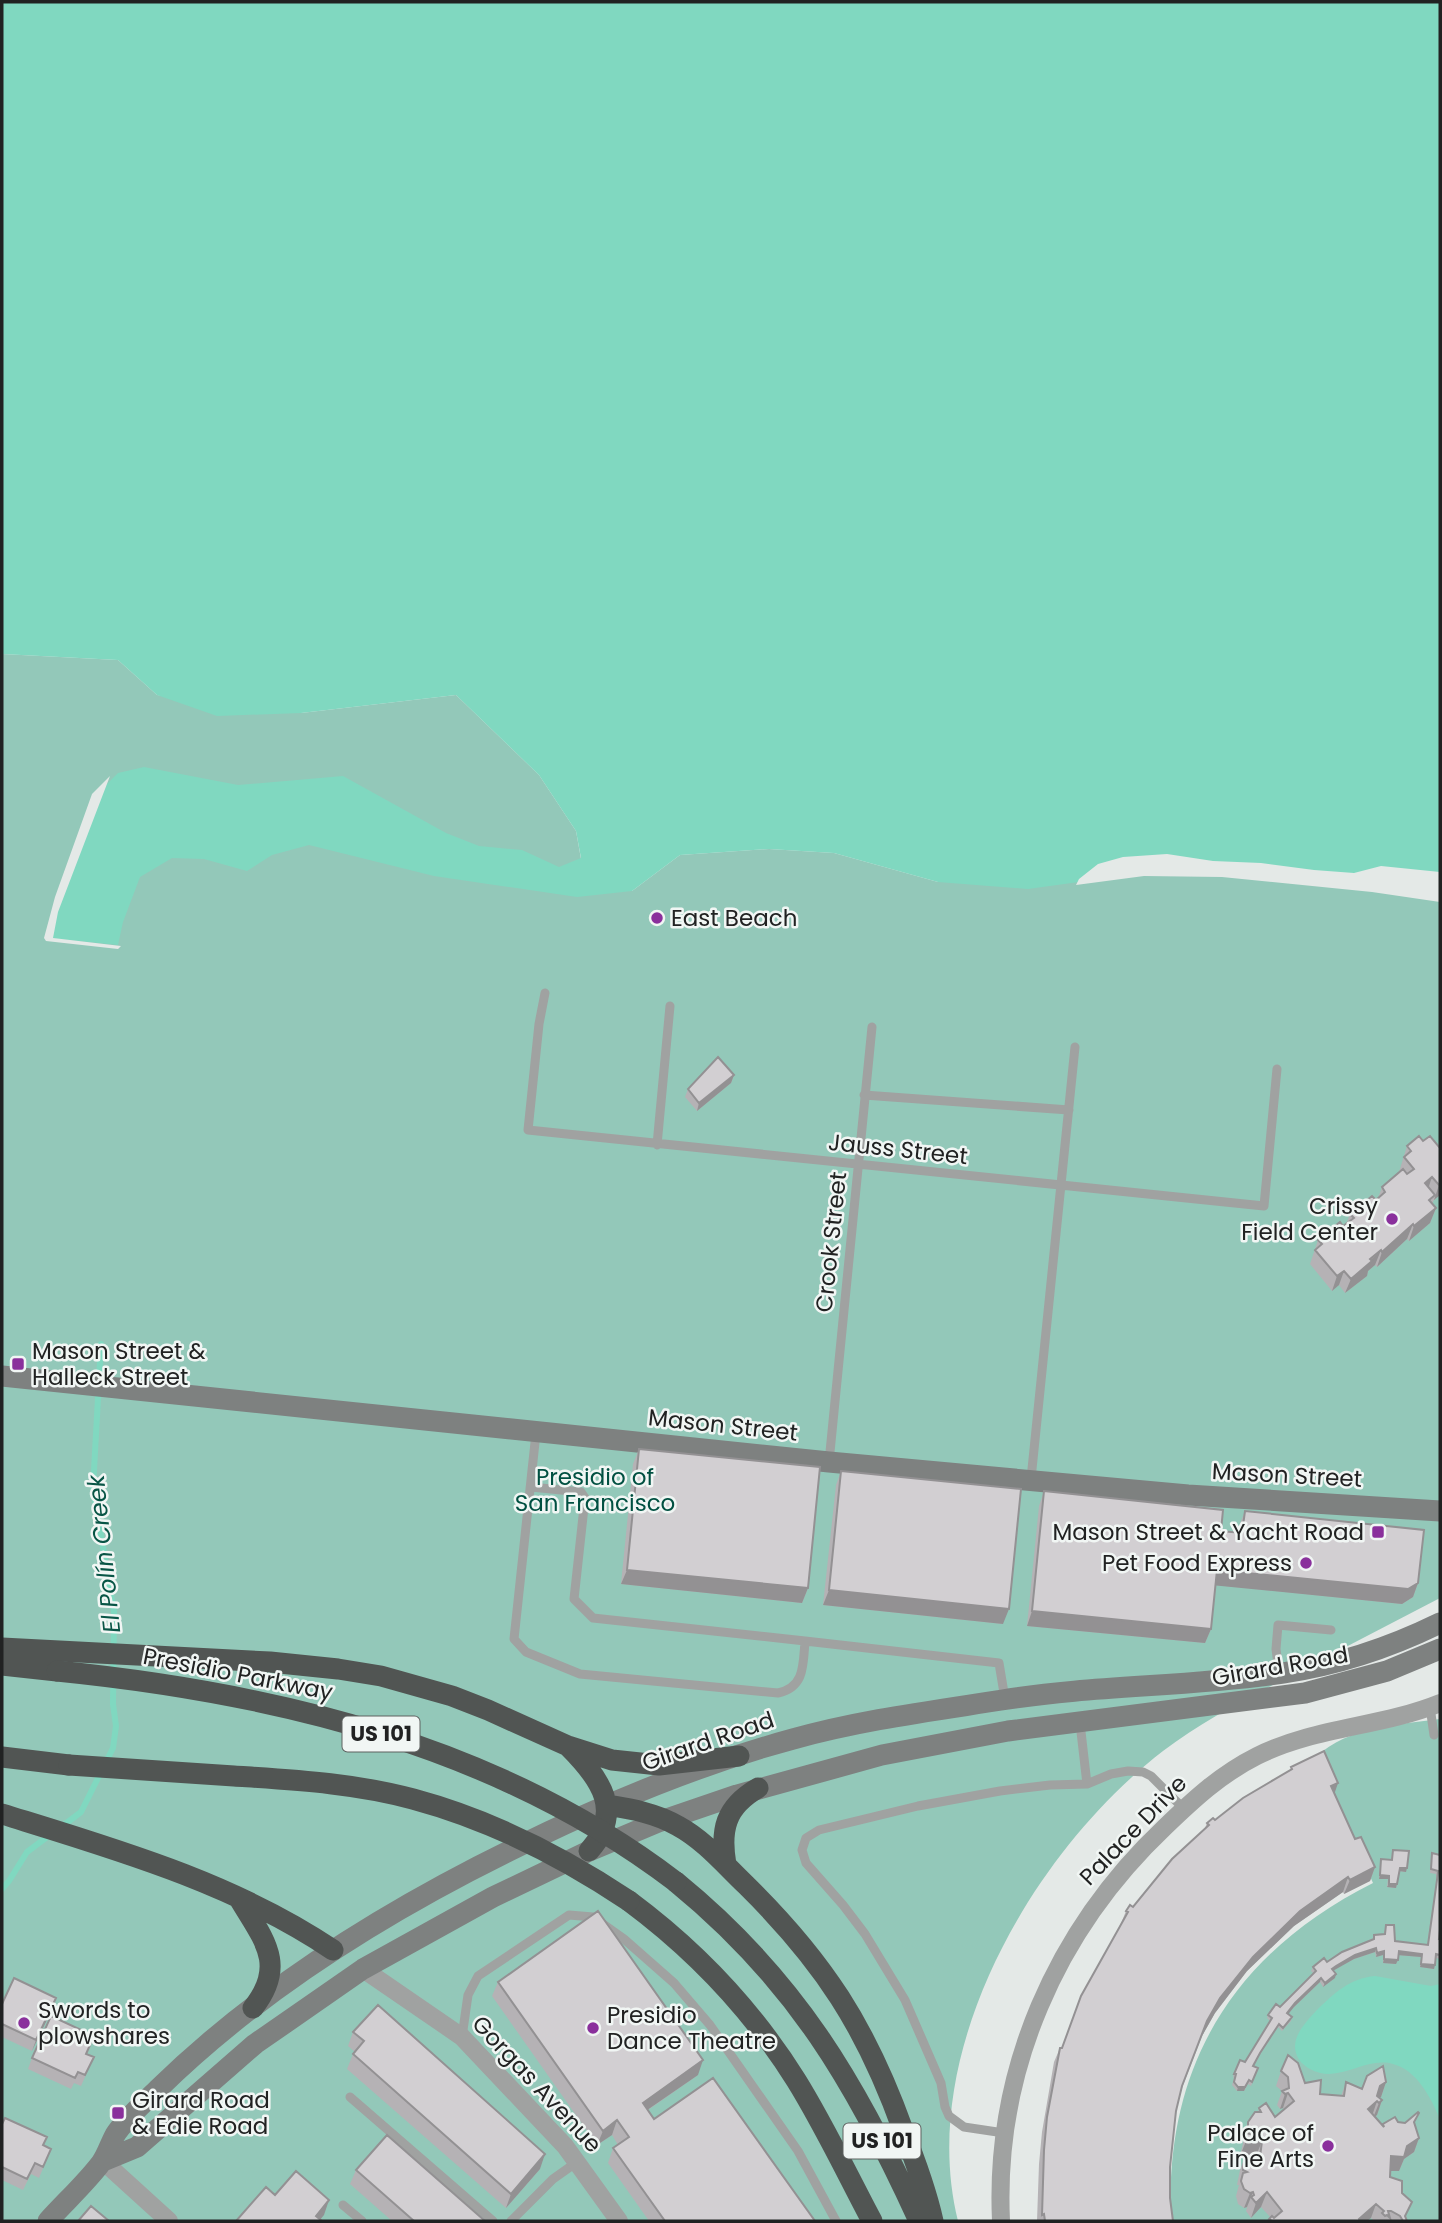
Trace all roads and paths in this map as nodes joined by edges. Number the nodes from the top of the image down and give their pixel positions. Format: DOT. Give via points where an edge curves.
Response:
graph roads {
  1 [pos="545,993"];
  2 [pos="670,1006"];
  3 [pos="872,1027"];
  4 [pos="1075,1046"];
  5 [pos="1277,1069"];
  6 [pos="864,1095"];
  7 [pos="1069,1110"];
  8 [pos="657,1144"];
  9 [pos="858,1164"];
  10 [pos="1059,1184"];
  11 [pos="2,1376"];
  12 [pos="537,1433"];
  13 [pos="829,1462"];
  14 [pos="1031,1479"];
  15 [pos="531,1487"];
  16 [pos="1374,1506"];
  17 [pos="1440,1511"];
  18 [pos="1440,1524"];
  19 [pos="1440,1623"];
  20 [pos="1331,1630"];
  21 [pos="806,1641"];
  22 [pos="2,1648"];
  23 [pos="1440,1649"];
  24 [pos="57,1661"];
  25 [pos="2,1665"];
  26 [pos="1280,1674"];
  27 [pos="1004,1699"];
  28 [pos="1435,1705"];
  29 [pos="1079,1721"];
  30 [pos="1434,1735"];
  31 [pos="568,1746"];
  32 [pos="739,1756"];
  33 [pos="2,1757"];
  34 [pos="1087,1784"];
  35 [pos="758,1788"];
  36 [pos="607,1805"];
  37 [pos="1183,1808"];
  38 [pos="2,1814"];
  39 [pos="666,1820"];
  40 [pos="589,1851"];
  41 [pos="726,1865"];
  42 [pos="240,1900"];
  43 [pos="333,1950"];
  44 [pos="363,1969"];
  45 [pos="253,2008"];
  46 [pos="462,2036"];
  47 [pos="350,2097"];
  48 [pos="1004,2133"];
  49 [pos="103,2161"];
  50 [pos="577,2162"];
  51 [pos="343,2205"];
  52 [pos="48,2221"];
  53 [pos="169,2221"];
  54 [pos="362,2221"];
  55 [pos="493,2221"];
  56 [pos="511,2221"];
  57 [pos="619,2221"];
  58 [pos="836,2221"];
  59 [pos="872,2221"];
  60 [pos="919,2221"];
  61 [pos="933,2221"];
  62 [pos="1001,2221"];
  1 -- 8 [label="lane, Jauss Street" via="528,1130"];
  2 -- 8 [label="lane"];
  3 -- 6 [label="lane, Crook Street"];
  4 -- 7 [label="lane"];
  5 -- 10 [label="lane, Jauss Street" via="1264,1206"];
  6 -- 7 [label="lane"];
  6 -- 9 [label="lane, Crook Street"];
  7 -- 10 [label="lane"];
  8 -- 9 [label="lane, Jauss Street"];
  9 -- 10 [label="lane, Jauss Street"];
  9 -- 13 [label="lane, Crook Street"];
  10 -- 14 [label="lane"];
  11 -- 12 [label="street, Mason Street"];
  12 -- 13 [label="street, Mason Street"];
  12 -- 15 [label="lane"];
  13 -- 14 [label="street, Mason Street"];
  14 -- 16 [label="street, Mason Street"];
  15 -- 21 [label="lane" via="582,1492 585,1497 574,1599 593,1618"];
  15 -- 21 [label="lane" via="514,1639 526,1652 580,1674 778,1693 797,1684"];
  16 -- 17 [label="street, Mason Street"];
  16 -- 18 [label="street"];
  19 -- 26 [label="street, Girard Road" via="1347,1659"];
  20 -- 26 [label="lane" via="1279,1625"];
  21 -- 27 [label="lane" via="999,1662"];
  22 -- 24 [label="highway"];
  23 -- 29 [label="street, Girard Road" via="1387,1671 1305,1693"];
  24 -- 25 [label="highway, Presidio Parkway / US 101"];
  24 -- 31 [label="highway" via="270,1662 360,1672 452,1696"];
  24 -- 60 [label="highway, Presidio Parkway / US 101, bridge" via="242,1697 407,1743 564,1809 637,1853 710,1910 754,1954 815,2029 866,2112"];
  26 -- 27 [label="street, Girard Road"];
  27 -- 32 [label="street, Girard Road" via="849,1727"];
  28 -- 30 [label="lane"];
  28 -- 37 [label="street, Palace Drive" via="1276,1747 1217,1779"];
  29 -- 34 [label="lane"];
  29 -- 35 [label="street, Girard Road" via="903,1750"];
  31 -- 32 [label="highway" via="641,1764"];
  31 -- 36 [label="highway" via="595,1776"];
  32 -- 36 [label="street, Girard Road"];
  33 -- 59 [label="highway, US 101, bridge" via="326,1783 411,1799 475,1819 573,1865 671,1934 760,2028 806,2098"];
  34 -- 37 [label="lane" via="1119,1772 1143,1772"];
  34 -- 48 [label="lane" via="1024,1788 918,1806 819,1830 803,1843 806,1863 865,1934 901,1991 941,2083 949,2116 964,2127"];
  35 -- 39 [label="street, Girard Road"];
  35 -- 41 [label="highway" via="743,1798 727,1820 722,1840"];
  36 -- 39 [label="highway"];
  36 -- 40 [label="highway" via="601,1839"];
  36 -- 43 [label="street, Girard Road" via="442,1884"];
  37 -- 48 [label="street, Palace Drive" via="1103,1893 1062,1959 1021,2059"];
  38 -- 42 [label="highway" via="127,1853"];
  39 -- 40 [label="street, Girard Road"];
  39 -- 41 [label="highway"];
  40 -- 44 [label="street, Girard Road"];
  41 -- 61 [label="highway" via="797,1938 855,2020 890,2094"];
  42 -- 43 [label="highway"];
  42 -- 45 [label="highway" via="272,1962 266,1987"];
  43 -- 44 [label="street, Gorgas Avenue"];
  43 -- 45 [label="street, Girard Road"];
  44 -- 46 [label="street, Gorgas Avenue"];
  44 -- 49 [label="street, Girard Road" via="255,2044 137,2147"];
  45 -- 49 [label="street, Girard Road" via="132,2115"];
  46 -- 50 [label="street, Gorgas Avenue"];
  46 -- 58 [label="lane" via="468,1995 478,1976 569,1915 593,1917 674,1983 709,2025 798,2151"];
  47 -- 55 [label="lane"];
  48 -- 62 [label="street, Palace Drive"];
  49 -- 52 [label="street, Girard Road"];
  49 -- 53 [label="street"];
  50 -- 56 [label="lane"];
  50 -- 57 [label="street, Gorgas Avenue"];
  51 -- 54 [label="lane"];
}
